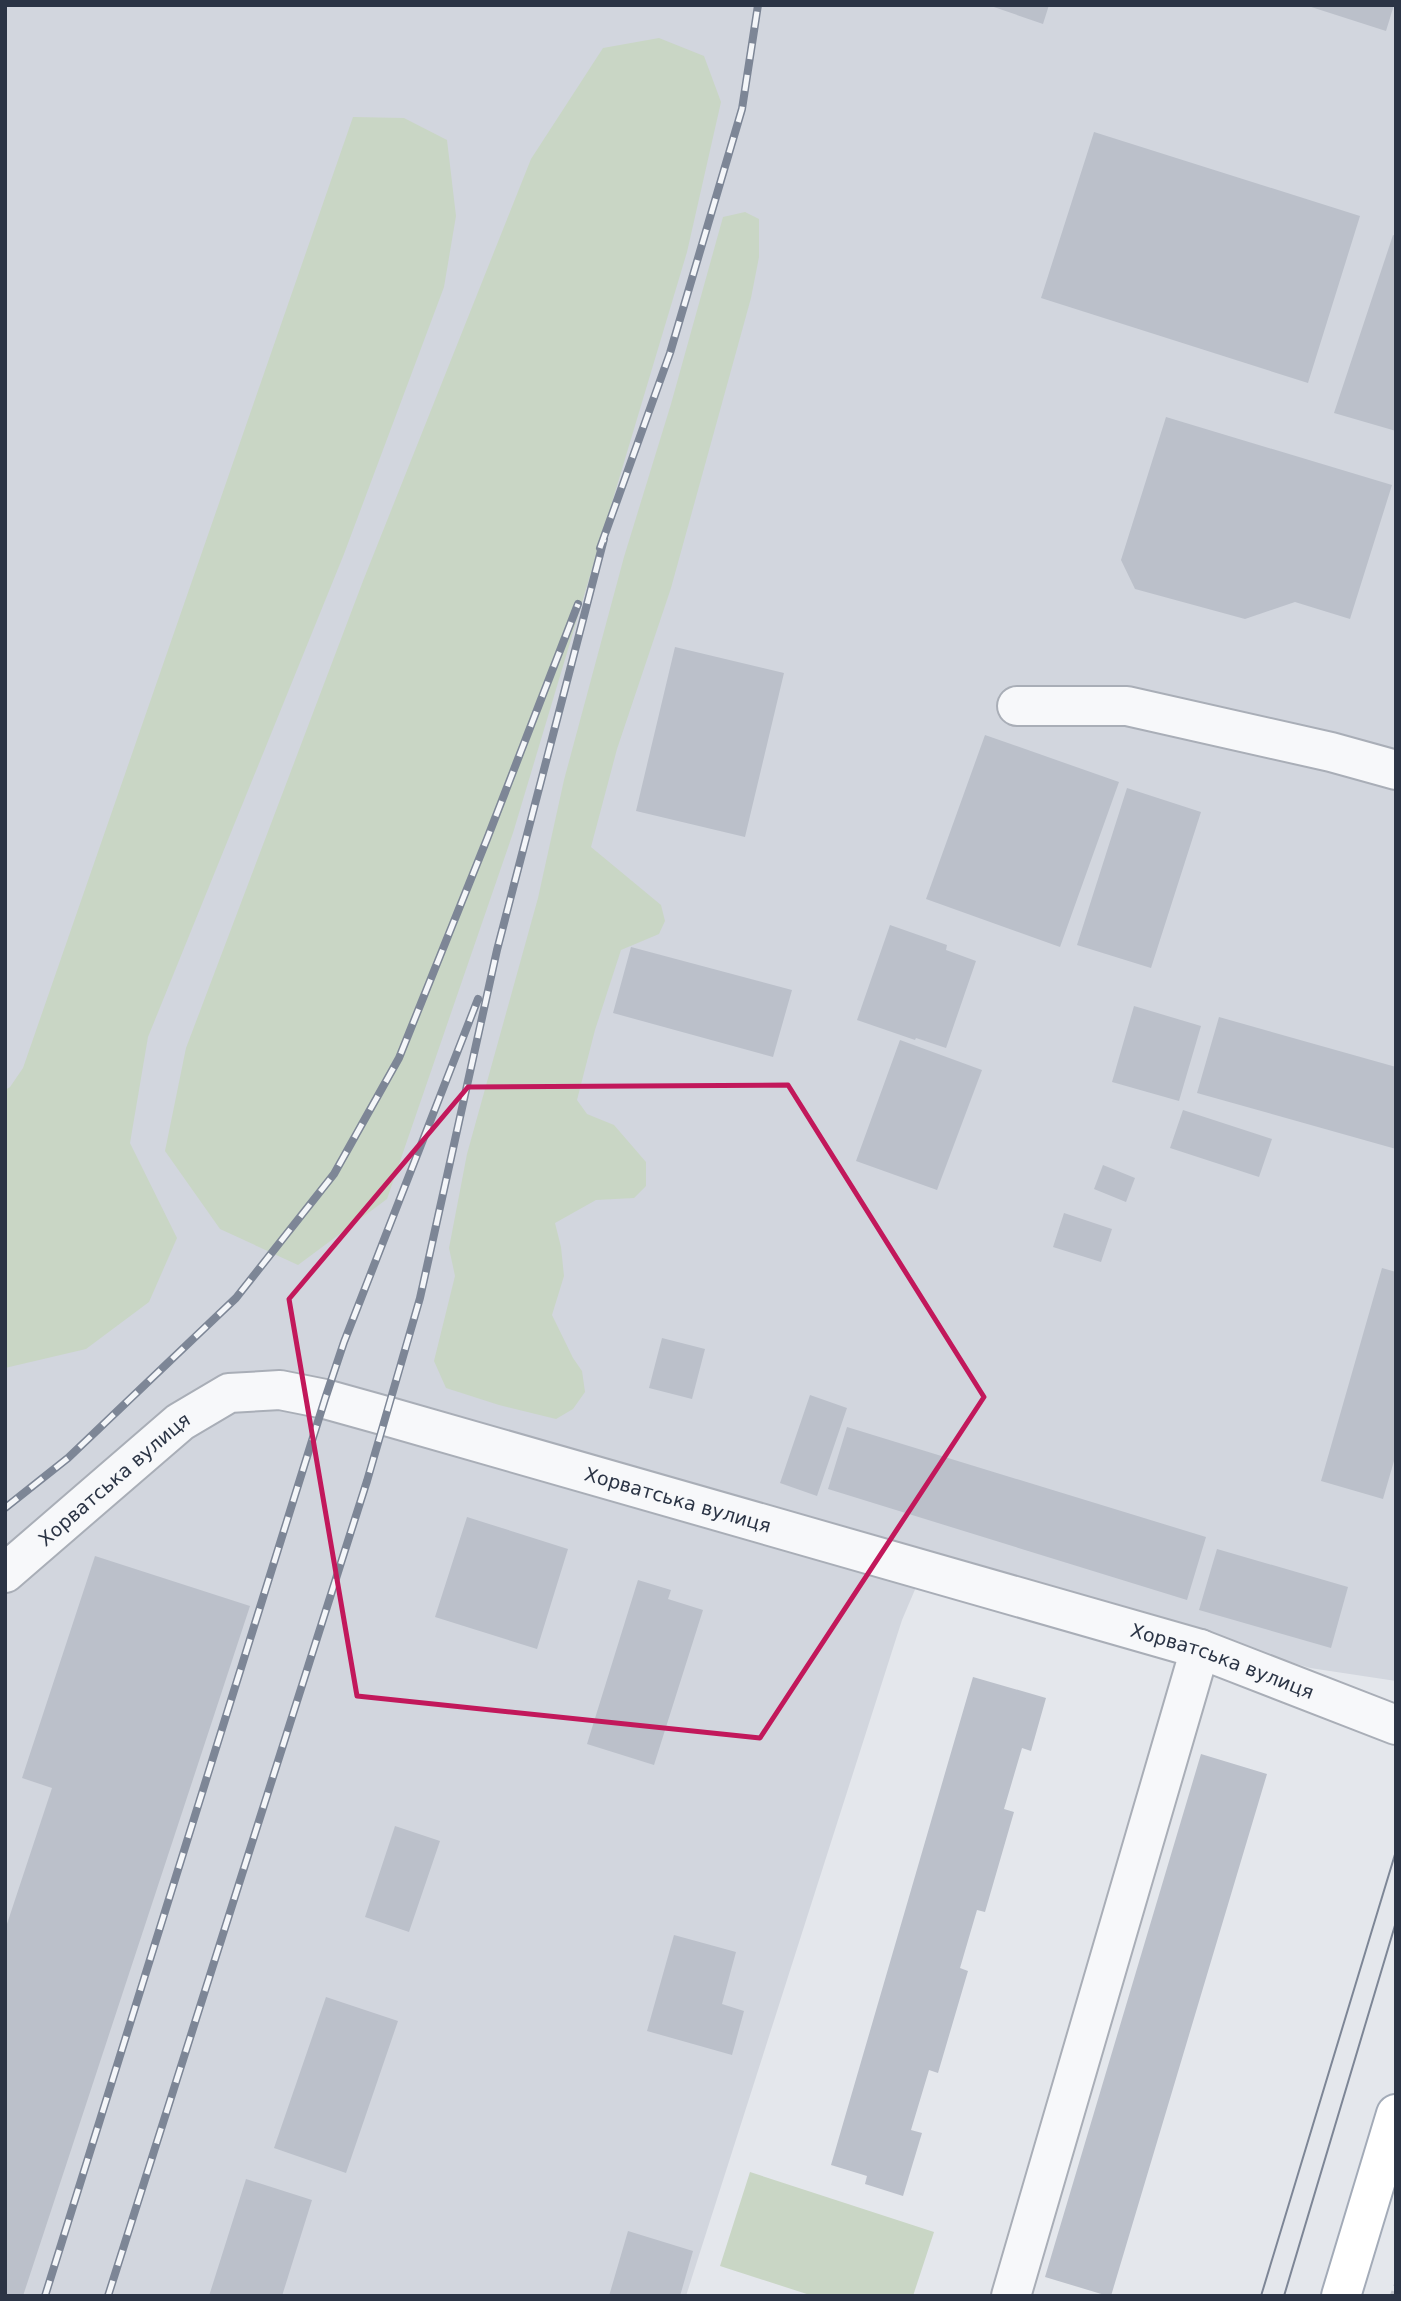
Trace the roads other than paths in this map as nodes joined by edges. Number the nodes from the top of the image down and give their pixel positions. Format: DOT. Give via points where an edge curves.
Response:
graph roads {
  1 [pos="1017,706"];
  2 [pos="1396,770"];
  3 [pos="5,1573"];
  4 [pos="1200,1649"];
  5 [pos="1396,1725"];
  6 [pos="1396,2113"];
  7 [pos="1011,2296"];
  8 [pos="1340,2296"];
  1 -- 2 [label="street" via="1127,706"];
  3 -- 4 [label="street, Хорватська вулиця" via="180,1422 229,1393 279,1390 374,1412"];
  4 -- 5 [label="street, Хорватська вулиця"];
  4 -- 7 [label="street"];
  6 -- 8 [label="main road"];
}
